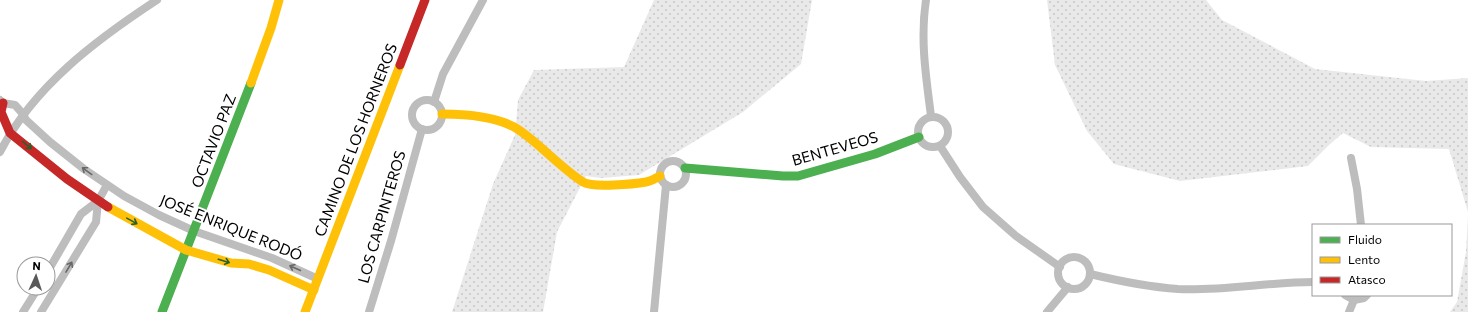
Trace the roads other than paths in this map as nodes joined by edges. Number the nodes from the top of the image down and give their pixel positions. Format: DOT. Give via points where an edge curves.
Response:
graph roads {
  1 [pos="157,0"];
  2 [pos="279,0"];
  3 [pos="425,0"];
  4 [pos="484,0"];
  5 [pos="926,0"];
  6 [pos="1,101"];
  7 [pos="434,102"];
  8 [pos="23,114"];
  9 [pos="442,114"];
  10 [pos="931,116"];
  11 [pos="422,129"];
  12 [pos="10,133"];
  13 [pos="919,136"];
  14 [pos="940,146"];
  15 [pos="0,152"];
  16 [pos="1351,158"];
  17 [pos="685,168"];
  18 [pos="660,176"];
  19 [pos="107,184"];
  20 [pos="666,185"];
  21 [pos="98,201"];
  22 [pos="1361,224"];
  23 [pos="194,231"];
  24 [pos="186,250"];
  25 [pos="56,256"];
  26 [pos="1060,267"];
  27 [pos="1090,274"];
  28 [pos="318,279"];
  29 [pos="1312,282"];
  30 [pos="1068,287"];
  31 [pos="314,290"];
  32 [pos="33,296"];
  33 [pos="1346,296"];
  34 [pos="1366,296"];
  35 [pos="1354,300"];
  36 [pos="29,303"];
  37 [pos="23,312"];
  38 [pos="41,312"];
  39 [pos="162,312"];
  40 [pos="305,312"];
  41 [pos="369,312"];
  42 [pos="654,312"];
  43 [pos="1047,312"];
  44 [pos="1349,312"];
  1 -- 8 [label="street" via="83,53 49,84"];
  2 -- 23 [label="street, OCTAVIO PAZ" via="247,95"];
  3 -- 28 [label="street, CAMINO DE LOS HORNEROS"];
  4 -- 7 [label="street" via="443,74"];
  5 -- 10 [label="street" via="923,18 924,58"];
  6 -- 8 [label="street, JOSÉ ENRIQUE RODÓ" via="15,105"];
  6 -- 12 [label="street, JOSÉ ENRIQUE RODÓ" via="1,112"];
  7 -- 9 [label="street"];
  7 -- 11 [label="street" via="425,100 413,109 414,123"];
  8 -- 12 [label="street"];
  19 -- 8 [label="street, JOSÉ ENRIQUE RODÓ, one-way" via="50,142 26,120"];
  9 -- 11 [label="street" via="436,127"];
  9 -- 18 [label="street" via="491,118 518,129 584,183 630,184 648,182"];
  10 -- 13 [label="street" via="920,124"];
  10 -- 14 [label="street" via="941,118 949,130 947,139"];
  11 -- 41 [label="street, LOS CARPINTEROS"];
  12 -- 15 [label="street"];
  12 -- 21 [label="street, JOSÉ ENRIQUE RODÓ, one-way"];
  13 -- 14 [label="street" via="925,145"];
  13 -- 17 [label="street, BENTEVEOS" via="875,154 798,176"];
  14 -- 26 [label="street" via="983,207 1016,236"];
  16 -- 22 [label="street"];
  17 -- 18 [label="street, BENTEVEOS" via="683,164 675,161 667,162 661,168"];
  17 -- 20 [label="street" via="686,176 682,184 674,187"];
  18 -- 20 [label="street"];
  19 -- 21 [label="street"];
  19 -- 23 [label="street, JOSÉ ENRIQUE RODÓ" via="159,215"];
  20 -- 42 [label="street"];
  21 -- 24 [label="street, JOSÉ ENRIQUE RODÓ, one-way"];
  21 -- 25 [label="street" via="81,214"];
  38 -- 21 [label="street, one-way" via="96,222"];
  23 -- 24 [label="street, OCTAVIO PAZ"];
  28 -- 23 [label="street, JOSÉ ENRIQUE RODÓ, one-way" via="272,258"];
  24 -- 31 [label="street, JOSÉ ENRIQUE RODÓ, one-way" via="230,263 249,264 269,270"];
  24 -- 39 [label="street, OCTAVIO PAZ"];
  26 -- 27 [label="street" via="1066,259 1076,257 1085,261"];
  26 -- 30 [label="street" via="1059,276"];
  27 -- 29 [label="street" via="1132,284 1178,289"];
  27 -- 30 [label="street" via="1082,286"];
  28 -- 31 [label="street, CAMINO DE LOS HORNEROS"];
  30 -- 43 [label="street"];
  31 -- 40 [label="street, CAMINO DE LOS HORNEROS"];
  32 -- 36 [label="street"];
  33 -- 35 [label="street"];
  34 -- 35 [label="street"];
  35 -- 44 [label="street"];
  36 -- 37 [label="street"];
  36 -- 38 [label="street"];
}
